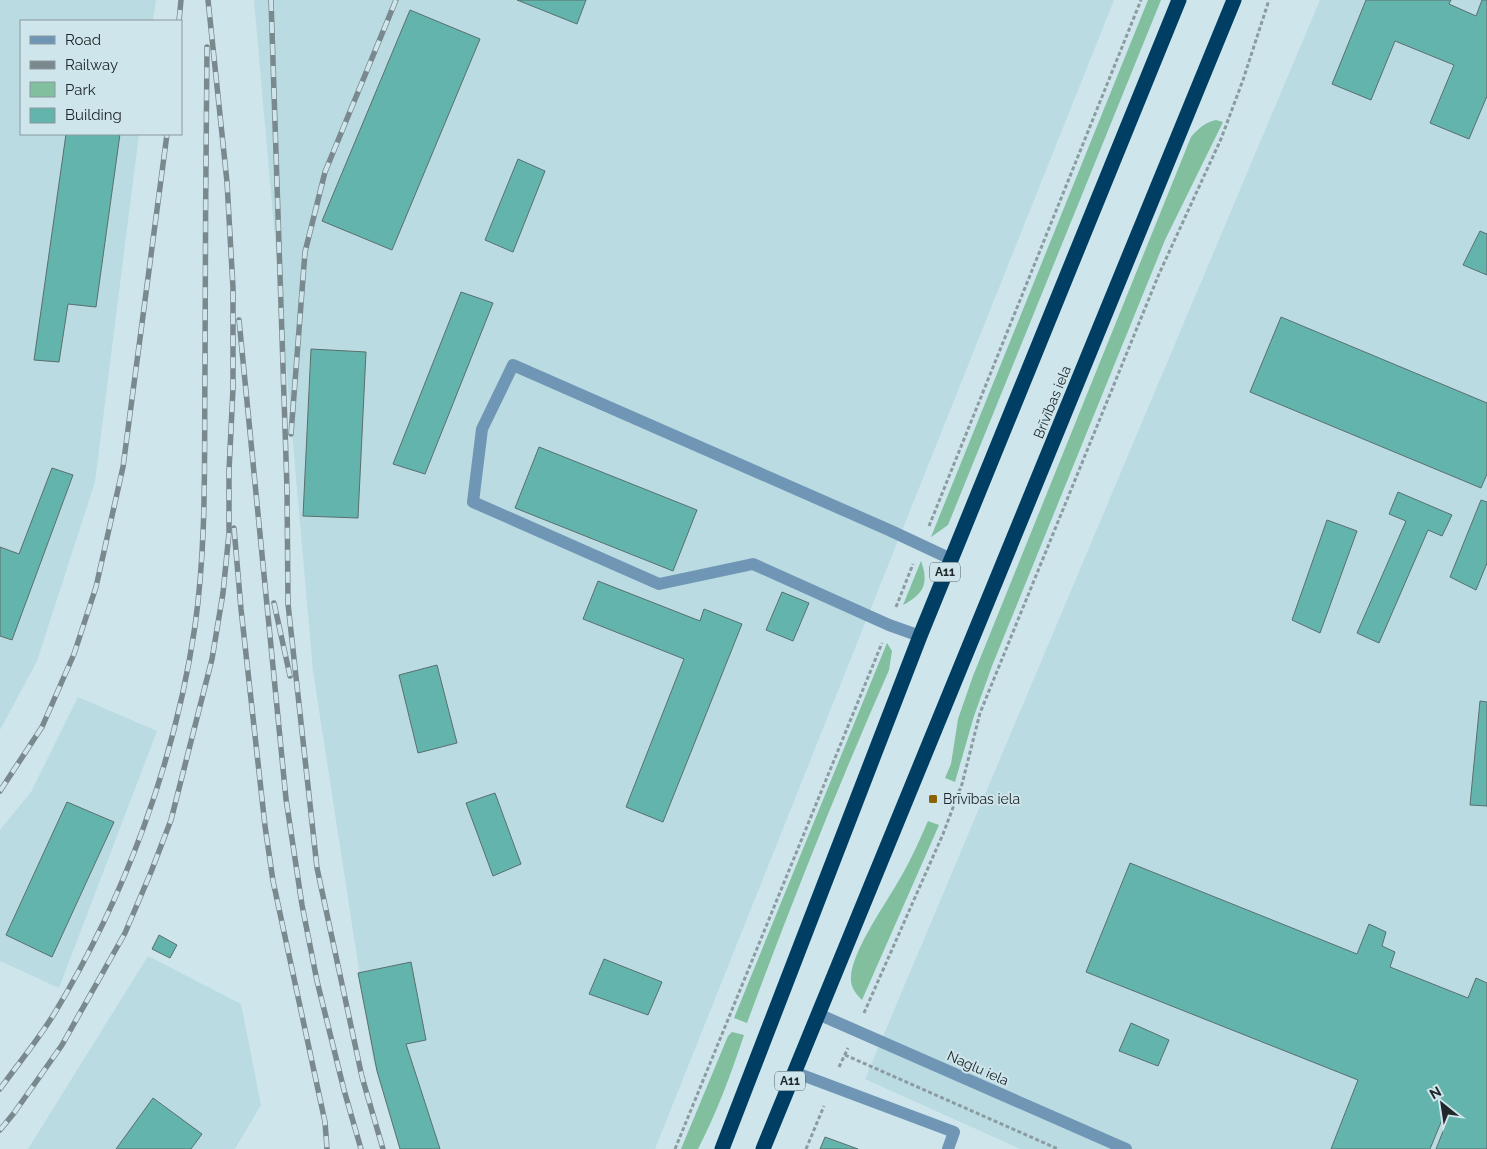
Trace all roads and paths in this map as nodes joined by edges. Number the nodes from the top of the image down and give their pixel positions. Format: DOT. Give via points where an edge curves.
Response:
graph roads {
  1 [pos="1141,0"];
  2 [pos="1180,0"];
  3 [pos="1234,0"];
  4 [pos="1269,0"];
  5 [pos="921,546"];
  6 [pos="951,559"];
  7 [pos="889,625"];
  8 [pos="920,636"];
  9 [pos="818,1014"];
  10 [pos="856,1030"];
  11 [pos="845,1055"];
  12 [pos="794,1072"];
  13 [pos="831,1087"];
  14 [pos="675,1149"];
  15 [pos="722,1149"];
  16 [pos="763,1149"];
  17 [pos="806,1149"];
  18 [pos="948,1149"];
  19 [pos="1058,1149"];
  20 [pos="1126,1149"];
  1 -- 5 [label="path"];
  2 -- 6 [label="highway, A11"];
  3 -- 9 [label="highway, Brīvības iela / A11"];
  4 -- 10 [label="path" via="1221,139 1159,274 980,713 962,784 943,834"];
  5 -- 6 [label="street"];
  5 -- 7 [label="path"];
  5 -- 7 [label="street" via="513,365 482,429 473,502 659,584 753,564"];
  6 -- 8 [label="highway, A11"];
  7 -- 8 [label="street"];
  7 -- 14 [label="path"];
  8 -- 15 [label="highway, A11"];
  9 -- 10 [label="street, Naglu iela"];
  9 -- 12 [label="highway, Brīvības iela / A11"];
  10 -- 11 [label="path"];
  10 -- 20 [label="street, Naglu iela"];
  11 -- 13 [label="path"];
  11 -- 19 [label="path"];
  12 -- 13 [label="street"];
  12 -- 16 [label="highway, Brīvības iela / A11"];
  13 -- 17 [label="path"];
  13 -- 18 [label="street" via="954,1132"];
}
